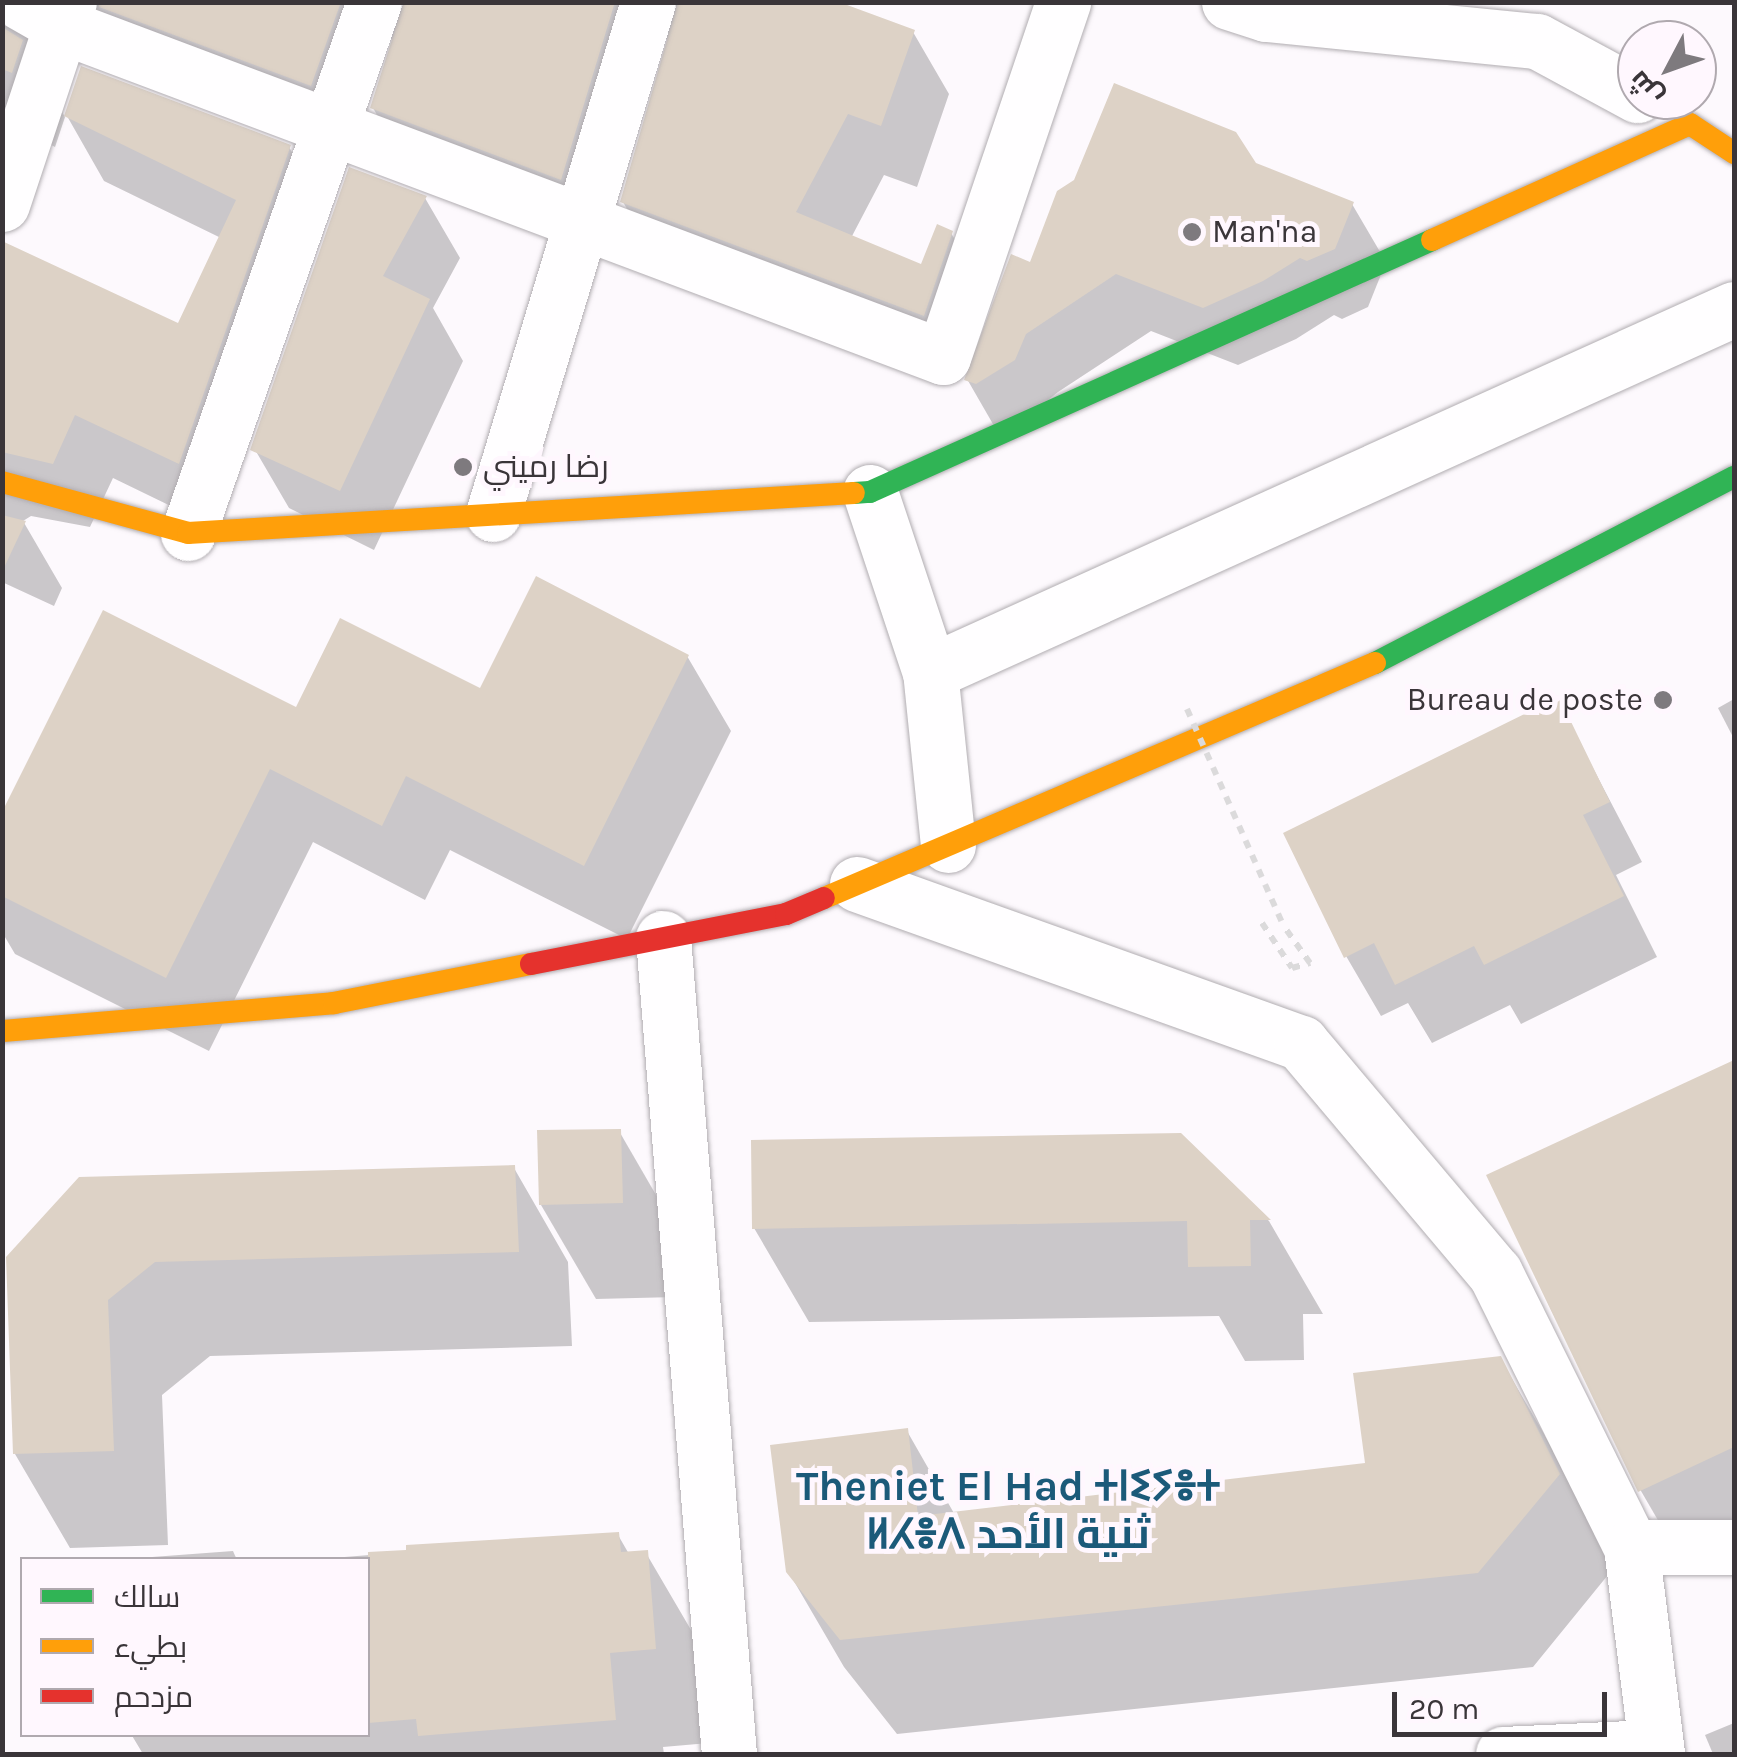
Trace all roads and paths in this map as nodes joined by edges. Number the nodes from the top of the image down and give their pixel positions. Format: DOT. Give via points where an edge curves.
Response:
graph roads {
  1 [pos="374,2"];
  2 [pos="648,2"];
  3 [pos="1063,2"];
  4 [pos="1229,2"];
  5 [pos="50,10"];
  6 [pos="1617,84"];
  7 [pos="1651,120"];
  8 [pos="1681,120"];
  9 [pos="331,127"];
  10 [pos="1734,154"];
  11 [pos="2,204"];
  12 [pos="584,221"];
  13 [pos="1734,309"];
  14 [pos="1734,477"];
  15 [pos="2,482"];
  16 [pos="870,492"];
  17 [pos="493,514"];
  18 [pos="188,532"];
  19 [pos="930,672"];
  20 [pos="1187,709"];
  21 [pos="948,845"];
  22 [pos="857,884"];
  23 [pos="1262,923"];
  24 [pos="663,938"];
  25 [pos="2,1031"];
  26 [pos="1632,1547"];
  27 [pos="1734,1548"];
  28 [pos="1656,1750"];
  29 [pos="728,1754"];
  30 [pos="1502,1754"];
  1 -- 9 [label="street"];
  2 -- 12 [label="street"];
  3 -- 12 [label="street" via="942,357"];
  4 -- 6 [label="street" via="1266,14 1537,41"];
  5 -- 9 [label="street"];
  5 -- 11 [label="street"];
  7 -- 16 [label="main road"];
  8 -- 10 [label="main road"];
  9 -- 12 [label="street"];
  9 -- 18 [label="street"];
  12 -- 17 [label="street"];
  13 -- 19 [label="street"];
  14 -- 21 [label="main road" via="1334,684"];
  15 -- 18 [label="main road"];
  16 -- 17 [label="main road"];
  16 -- 19 [label="street"];
  17 -- 18 [label="main road"];
  19 -- 21 [label="street"];
  20 -- 23 [label="path, bridge" via="1282,925 1310,962 1292,968"];
  21 -- 22 [label="main road"];
  22 -- 24 [label="main road" via="786,914"];
  22 -- 26 [label="street" via="1301,1043 1495,1273"];
  24 -- 25 [label="main road" via="334,1003"];
  24 -- 29 [label="street"];
  26 -- 27 [label="street"];
  26 -- 28 [label="street"];
  28 -- 30 [label="street"];
}
